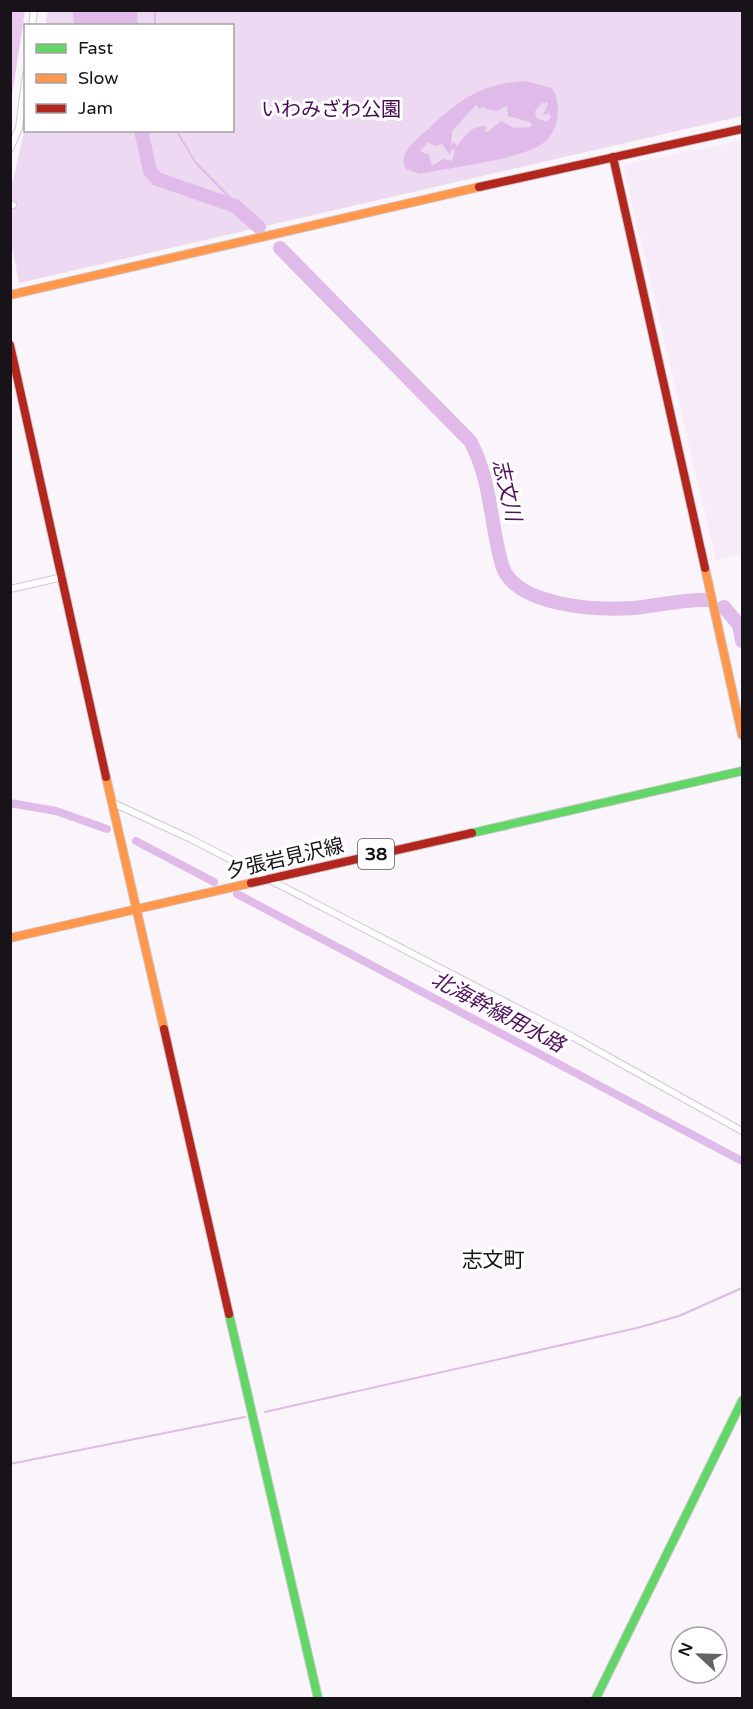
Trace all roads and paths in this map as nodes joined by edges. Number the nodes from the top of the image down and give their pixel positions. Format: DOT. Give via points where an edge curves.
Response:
graph roads {
  1 [pos="24,89"];
  2 [pos="742,129"];
  3 [pos="10,149"];
  4 [pos="613,157"];
  5 [pos="10,295"];
  6 [pos="10,345"];
  7 [pos="63,577"];
  8 [pos="10,589"];
  9 [pos="742,735"];
  10 [pos="742,771"];
  11 [pos="113,803"];
  12 [pos="266,879"];
  13 [pos="136,909"];
  14 [pos="10,938"];
  15 [pos="742,1131"];
  16 [pos="742,1401"];
  17 [pos="318,1698"];
  18 [pos="596,1698"];
  1 -- 3 [label="street" via="19,128"];
  2 -- 4 [label="street"];
  4 -- 5 [label="street"];
  4 -- 9 [label="street"];
  6 -- 7 [label="street"];
  7 -- 8 [label="street"];
  7 -- 11 [label="street"];
  10 -- 12 [label="street, 夕張岩見沢線 / 38"];
  11 -- 12 [label="street"];
  11 -- 13 [label="street"];
  12 -- 13 [label="street, 夕張岩見沢線 / 38"];
  12 -- 15 [label="street" via="573,1037"];
  13 -- 14 [label="street, 夕張岩見沢線 / 38"];
  13 -- 17 [label="street"];
  16 -- 18 [label="street"];
}
